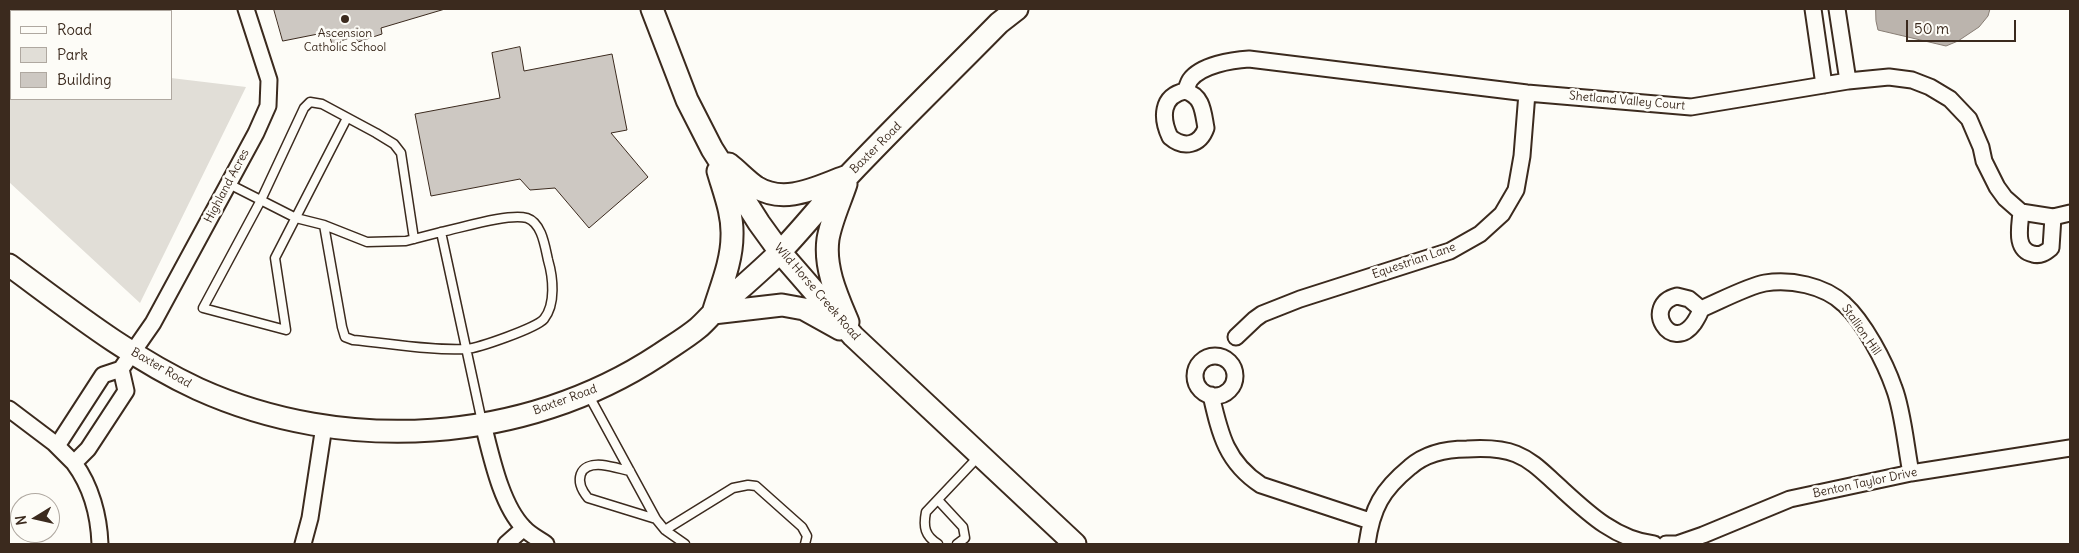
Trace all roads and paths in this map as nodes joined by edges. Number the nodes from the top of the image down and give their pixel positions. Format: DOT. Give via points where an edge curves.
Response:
graph roads {
  1 [pos="246,9"];
  2 [pos="652,9"];
  3 [pos="1018,9"];
  4 [pos="1813,9"];
  5 [pos="1837,9"];
  6 [pos="1848,81"];
  7 [pos="1824,85"];
  8 [pos="1186,91"];
  9 [pos="1527,93"];
  10 [pos="347,118"];
  11 [pos="712,149"];
  12 [pos="848,176"];
  13 [pos="229,184"];
  14 [pos="261,200"];
  15 [pos="2020,212"];
  16 [pos="2070,213"];
  17 [pos="2053,217"];
  18 [pos="296,218"];
  19 [pos="324,225"];
  20 [pos="441,232"];
  21 [pos="414,239"];
  22 [pos="780,252"];
  23 [pos="9,265"];
  24 [pos="1702,309"];
  25 [pos="713,313"];
  26 [pos="853,336"];
  27 [pos="468,349"];
  28 [pos="1223,356"];
  29 [pos="127,360"];
  30 [pos="587,393"];
  31 [pos="1211,396"];
  32 [pos="9,409"];
  33 [pos="483,424"];
  34 [pos="324,426"];
  35 [pos="56,446"];
  36 [pos="2070,448"];
  37 [pos="980,456"];
  38 [pos="74,463"];
  39 [pos="630,471"];
  40 [pos="1911,473"];
  41 [pos="938,500"];
  42 [pos="656,519"];
  43 [pos="1370,521"];
  44 [pos="524,528"];
  45 [pos="666,530"];
  46 [pos="100,544"];
  47 [pos="303,544"];
  48 [pos="506,544"];
  49 [pos="546,544"];
  50 [pos="685,544"];
  51 [pos="805,544"];
  52 [pos="938,544"];
  53 [pos="957,544"];
  54 [pos="1075,544"];
  55 [pos="1367,544"];
  56 [pos="1646,544"];
  57 [pos="1666,544"];
  58 [pos="1677,544"];
  1 -- 13 [label="street, Highland Acres" via="269,80 268,106"];
  2 -- 11 [label="main road, Wild Horse Creek Road" via="687,100"];
  3 -- 12 [label="main road, Baxter Road" via="999,23"];
  4 -- 7 [label="street"];
  5 -- 6 [label="street"];
  6 -- 7 [label="street, Shetland Valley Court"];
  6 -- 15 [label="street, Shetland Valley Court" via="1889,77 1912,80 1950,99 1969,119 1997,187"];
  7 -- 9 [label="street, Shetland Valley Court" via="1691,107"];
  8 -- 9 [label="street, Shetland Valley Court" via="1190,80 1208,68 1231,60 1249,59"];
  9 -- 28 [label="street, Equestrian Lane" via="1516,190 1502,214 1480,234 1450,251 1300,298 1262,314 1234,340"];
  10 -- 14 [label="lane" via="322,104 310,102 304,108"];
  10 -- 18 [label="lane"];
  10 -- 21 [label="lane" via="394,144 401,153"];
  11 -- 12 [label="main road" via="757,187 775,194 796,195"];
  11 -- 22 [label="main road, Wild Horse Creek Road"];
  11 -- 25 [label="main road" via="730,213 732,237"];
  12 -- 22 [label="main road, Baxter Road"];
  12 -- 26 [label="main road" via="828,239 828,259 832,282"];
  13 -- 14 [label="lane"];
  13 -- 29 [label="street, Highland Acres" via="153,323"];
  14 -- 18 [label="lane"];
  14 -- 18 [label="lane" via="203,308 286,330 276,258"];
  15 -- 17 [label="street"];
  15 -- 17 [label="street" via="2021,246 2035,255 2051,248"];
  16 -- 17 [label="street"];
  18 -- 19 [label="lane"];
  19 -- 21 [label="lane" via="367,242"];
  19 -- 27 [label="lane" via="345,337"];
  20 -- 21 [label="lane"];
  20 -- 27 [label="lane"];
  20 -- 27 [label="lane" via="505,218 528,218 536,224 542,237 551,272 551,302 543,320 506,338"];
  22 -- 25 [label="main road, Baxter Road"];
  22 -- 26 [label="main road, Wild Horse Creek Road"];
  23 -- 29 [label="main road, Baxter Road" via="108,337"];
  24 -- 40 [label="street, Stallion Hill" via="1764,284 1792,282 1817,288 1843,303 1884,363 1895,390"];
  25 -- 26 [label="main road" via="782,305 804,309"];
  25 -- 30 [label="main road, Baxter Road" via="698,328 647,362"];
  26 -- 37 [label="main road, Wild Horse Creek Road"];
  27 -- 33 [label="lane"];
  28 -- 31 [label="street" via="1234,368 1235,380 1224,394"];
  28 -- 31 [label="street" via="1208,357 1196,371 1197,384"];
  29 -- 34 [label="main road, Baxter Road" via="222,399 282,418"];
  29 -- 35 [label="street" via="103,375"];
  29 -- 38 [label="street" via="126,391 88,449"];
  30 -- 33 [label="main road, Baxter Road" via="521,416"];
  30 -- 39 [label="lane"];
  31 -- 43 [label="street" via="1227,451 1247,475 1261,485"];
  32 -- 35 [label="street"];
  33 -- 34 [label="main road, Baxter Road" via="393,432"];
  33 -- 44 [label="street" via="507,502"];
  34 -- 47 [label="street"];
  35 -- 38 [label="street"];
  36 -- 40 [label="street, Benton Taylor Drive"];
  37 -- 41 [label="lane"];
  37 -- 54 [label="main road, Wild Horse Creek Road"];
  38 -- 46 [label="street" via="92,500"];
  39 -- 42 [label="lane"];
  39 -- 42 [label="lane" via="593,466 585,469 578,482 588,498"];
  40 -- 58 [label="street, Benton Taylor Drive" via="1790,499"];
  41 -- 52 [label="lane" via="926,512 924,523 930,539"];
  41 -- 53 [label="lane" via="963,527 964,538"];
  42 -- 45 [label="lane"];
  43 -- 55 [label="street"];
  43 -- 56 [label="street" via="1383,495 1417,461 1451,449 1481,448 1514,453 1532,462 1592,516 1624,536"];
  44 -- 48 [label="street"];
  44 -- 49 [label="street"];
  45 -- 50 [label="lane"];
  45 -- 51 [label="lane" via="733,488 748,485 756,486 802,527 807,536"];
  57 -- 58 [label="street, Benton Taylor Drive"];
}
